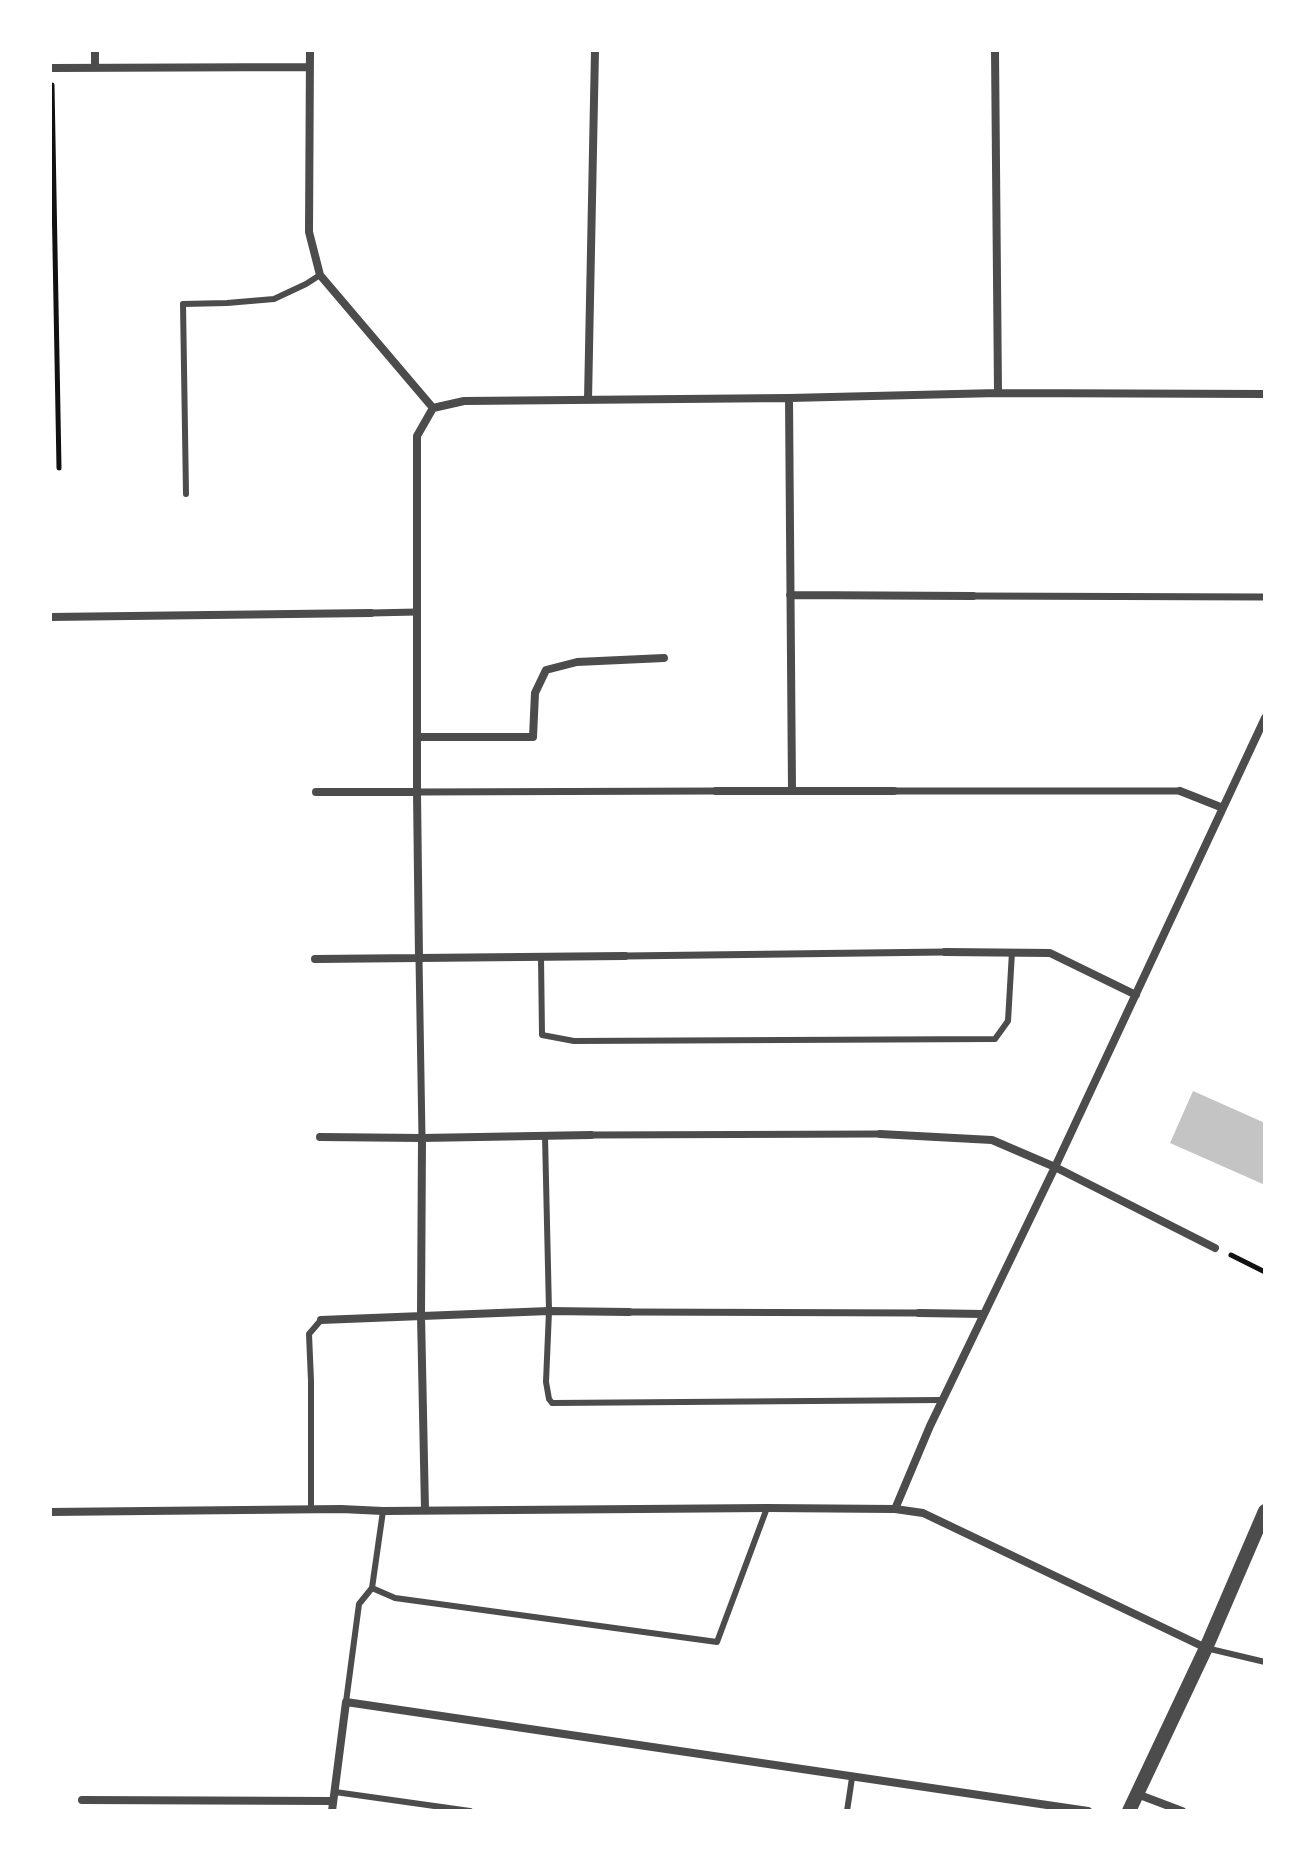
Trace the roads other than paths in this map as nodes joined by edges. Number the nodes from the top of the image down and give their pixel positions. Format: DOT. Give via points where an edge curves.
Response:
graph roads {
  1 [pos="95,50"];
  2 [pos="310,50"];
  3 [pos="595,50"];
  4 [pos="995,50"];
  5 [pos="310,67"];
  6 [pos="52,68"];
  7 [pos="95,68"];
  8 [pos="320,275"];
  9 [pos="998,393"];
  10 [pos="1265,394"];
  11 [pos="789,398"];
  12 [pos="588,400"];
  13 [pos="433,408"];
  14 [pos="186,494"];
  15 [pos="790,595"];
  16 [pos="973,596"];
  17 [pos="1265,597"];
  18 [pos="417,612"];
  19 [pos="371,613"];
  20 [pos="50,617"];
  21 [pos="664,658"];
  22 [pos="1265,718"];
  23 [pos="417,737"];
  24 [pos="716,791"];
  25 [pos="792,791"];
  26 [pos="894,791"];
  27 [pos="1180,791"];
  28 [pos="316,792"];
  29 [pos="417,792"];
  30 [pos="1223,808"];
  31 [pos="945,952"];
  32 [pos="1012,952"];
  33 [pos="625,956"];
  34 [pos="541,957"];
  35 [pos="419,958"];
  36 [pos="315,959"];
  37 [pos="1136,995"];
  38 [pos="880,1134"];
  39 [pos="591,1135"];
  40 [pos="545,1136"];
  41 [pos="320,1137"];
  42 [pos="422,1138"];
  43 [pos="1055,1167"];
  44 [pos="1215,1248"];
  45 [pos="549,1311"];
  46 [pos="629,1312"];
  47 [pos="919,1313"];
  48 [pos="983,1314"];
  49 [pos="421,1315"];
  50 [pos="321,1320"];
  51 [pos="942,1400"];
  52 [pos="767,1508"];
  53 [pos="895,1509"];
  54 [pos="311,1510"];
  55 [pos="425,1510"];
  56 [pos="383,1511"];
  57 [pos="1265,1511"];
  58 [pos="50,1512"];
  59 [pos="372,1588"];
  60 [pos="1206,1648"];
  61 [pos="1265,1662"];
  62 [pos="346,1702"];
  63 [pos="852,1778"];
  64 [pos="1137,1794"];
  65 [pos="82,1800"];
  66 [pos="333,1801"];
  67 [pos="470,1811"];
  68 [pos="847,1811"];
  69 [pos="1088,1811"];
  70 [pos="1129,1811"];
  71 [pos="1182,1811"];
  1 -- 7 [label="street"];
  2 -- 5 [label="street"];
  3 -- 12 [label="street"];
  4 -- 9 [label="street"];
  5 -- 7 [label="street"];
  5 -- 8 [label="street" via="309,232"];
  6 -- 7 [label="street"];
  8 -- 13 [label="street"];
  8 -- 14 [label="lane" via="274,299 183,304"];
  9 -- 10 [label="street"];
  9 -- 11 [label="street"];
  11 -- 12 [label="street"];
  11 -- 15 [label="street"];
  12 -- 13 [label="street" via="464,401"];
  13 -- 18 [label="street" via="417,436"];
  15 -- 16 [label="street"];
  15 -- 25 [label="street"];
  16 -- 17 [label="street"];
  18 -- 19 [label="street"];
  18 -- 23 [label="street"];
  19 -- 20 [label="street"];
  21 -- 23 [label="street" via="577,662 546,670 535,693 533,737"];
  22 -- 30 [label="street"];
  23 -- 29 [label="street"];
  24 -- 25 [label="street"];
  24 -- 29 [label="street"];
  25 -- 26 [label="street"];
  26 -- 27 [label="street"];
  27 -- 30 [label="street"];
  28 -- 29 [label="street"];
  29 -- 35 [label="street"];
  30 -- 37 [label="street"];
  31 -- 32 [label="street"];
  31 -- 33 [label="street"];
  32 -- 34 [label="lane" via="1008,1021 995,1039 574,1041 542,1035"];
  32 -- 37 [label="street" via="1050,953"];
  33 -- 34 [label="street"];
  34 -- 35 [label="street"];
  35 -- 36 [label="street"];
  35 -- 42 [label="street"];
  37 -- 43 [label="street"];
  38 -- 39 [label="street"];
  38 -- 43 [label="street" via="992,1140"];
  39 -- 40 [label="street"];
  40 -- 42 [label="street"];
  40 -- 45 [label="lane"];
  41 -- 42 [label="street"];
  42 -- 49 [label="street"];
  43 -- 44 [label="street"];
  43 -- 48 [label="street"];
  45 -- 46 [label="street"];
  45 -- 49 [label="street"];
  45 -- 51 [label="lane" via="546,1382 552,1403"];
  46 -- 47 [label="street"];
  47 -- 48 [label="street"];
  48 -- 51 [label="street"];
  49 -- 50 [label="street"];
  49 -- 55 [label="street"];
  50 -- 54 [label="lane" via="309,1334"];
  51 -- 53 [label="street"];
  52 -- 53 [label="street"];
  52 -- 55 [label="street"];
  52 -- 59 [label="lane" via="717,1642 395,1598"];
  53 -- 60 [label="street" via="923,1513"];
  54 -- 56 [label="street"];
  54 -- 58 [label="street"];
  55 -- 56 [label="street"];
  56 -- 59 [label="lane"];
  57 -- 60 [label="street"];
  59 -- 62 [label="lane" via="359,1604"];
  60 -- 61 [label="lane"];
  60 -- 64 [label="street"];
  62 -- 63 [label="street"];
  62 -- 66 [label="street"];
  63 -- 68 [label="lane"];
  63 -- 69 [label="street"];
  64 -- 70 [label="street"];
  64 -- 71 [label="street"];
  65 -- 66 [label="street"];
  66 -- 67 [label="lane"];
}
